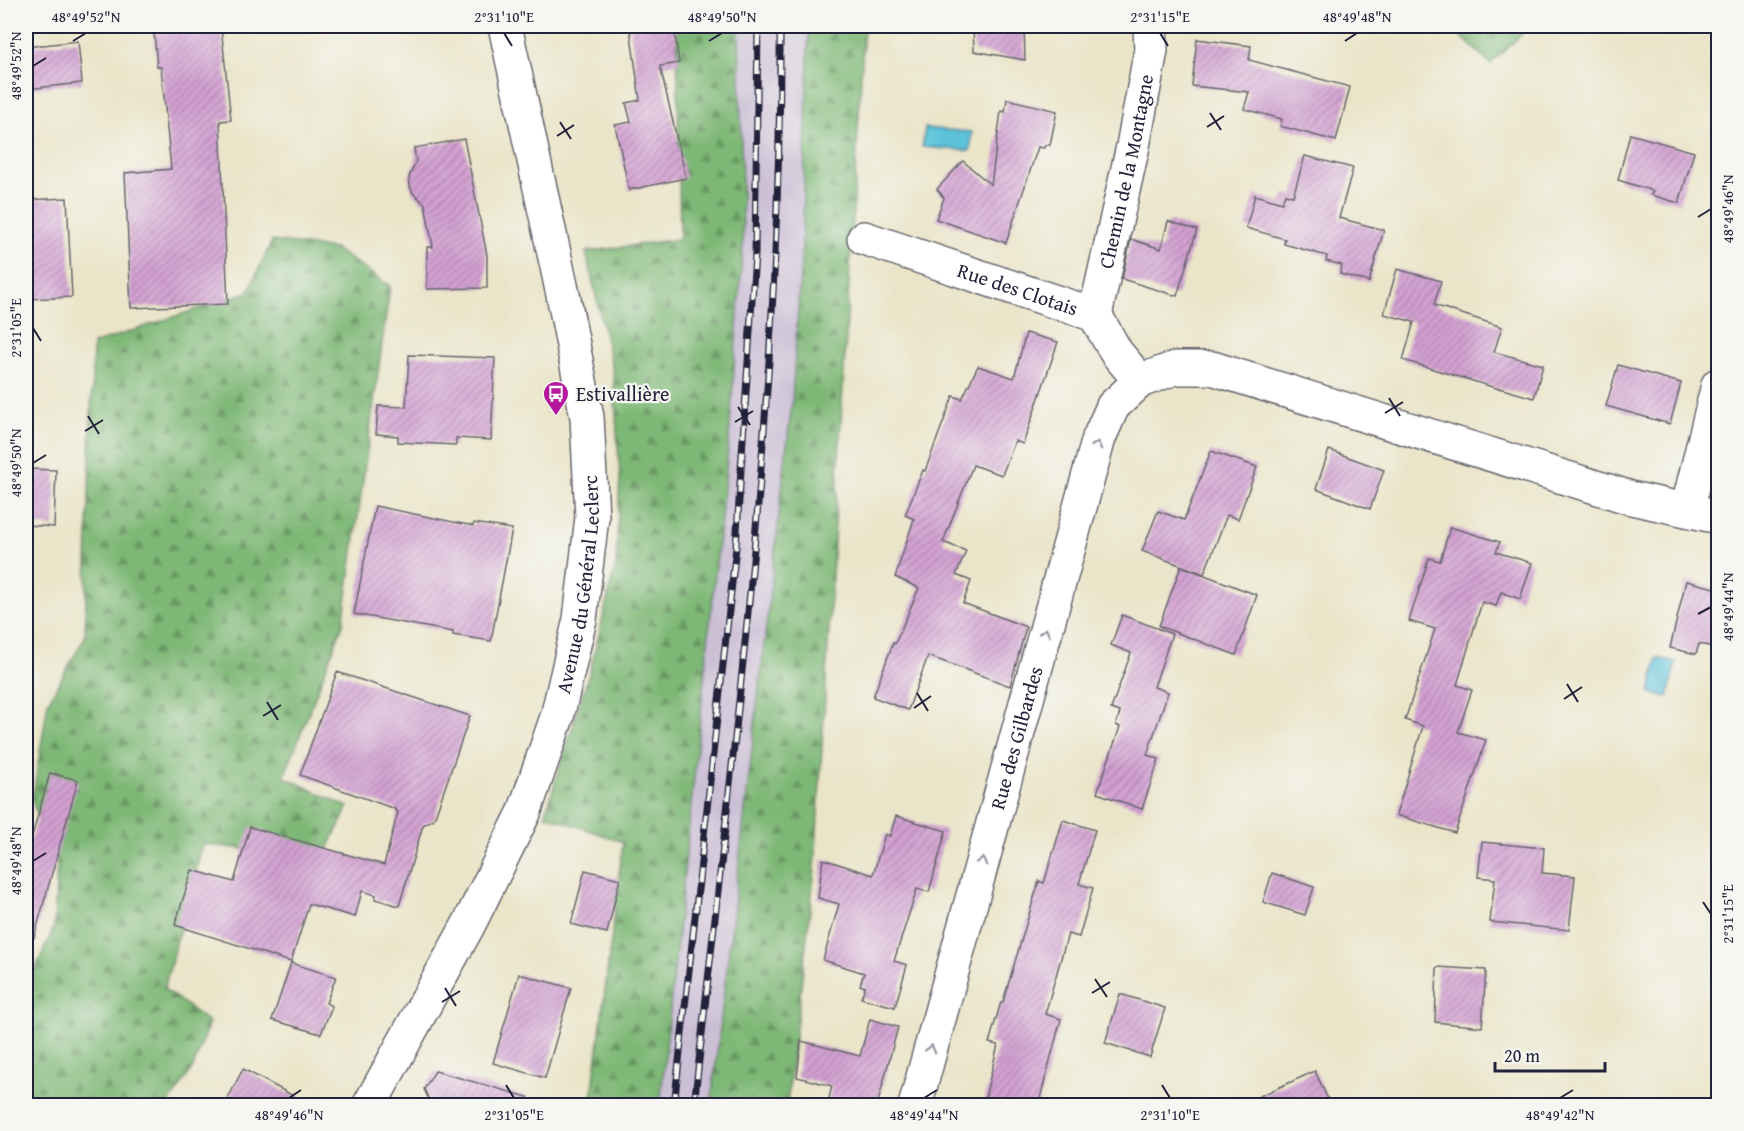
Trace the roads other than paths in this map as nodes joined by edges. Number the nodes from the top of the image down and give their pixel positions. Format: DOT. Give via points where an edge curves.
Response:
graph roads {
  1 [pos="505,26"];
  2 [pos="1150,26"];
  3 [pos="864,238"];
  4 [pos="1095,315"];
  5 [pos="1140,381"];
  6 [pos="1719,385"];
  7 [pos="1703,514"];
  8 [pos="369,1106"];
  9 [pos="915,1106"];
  1 -- 8 [label="street, Avenue du Général Leclerc" via="587,417 592,517 580,619 557,717 524,813 469,924"];
  2 -- 4 [label="street, Chemin de la Montagne" via="1151,50 1133,146"];
  3 -- 4 [label="street, Rue des Clotais"];
  4 -- 5 [label="street, Rue des Clotais" via="1116,352"];
  5 -- 7 [label="street" via="1175,369 1212,368 1630,498"];
  9 -- 5 [label="street, Rue des Gilbardes, one-way" via="1099,438 1113,406"];
  6 -- 7 [label="street"];
}
